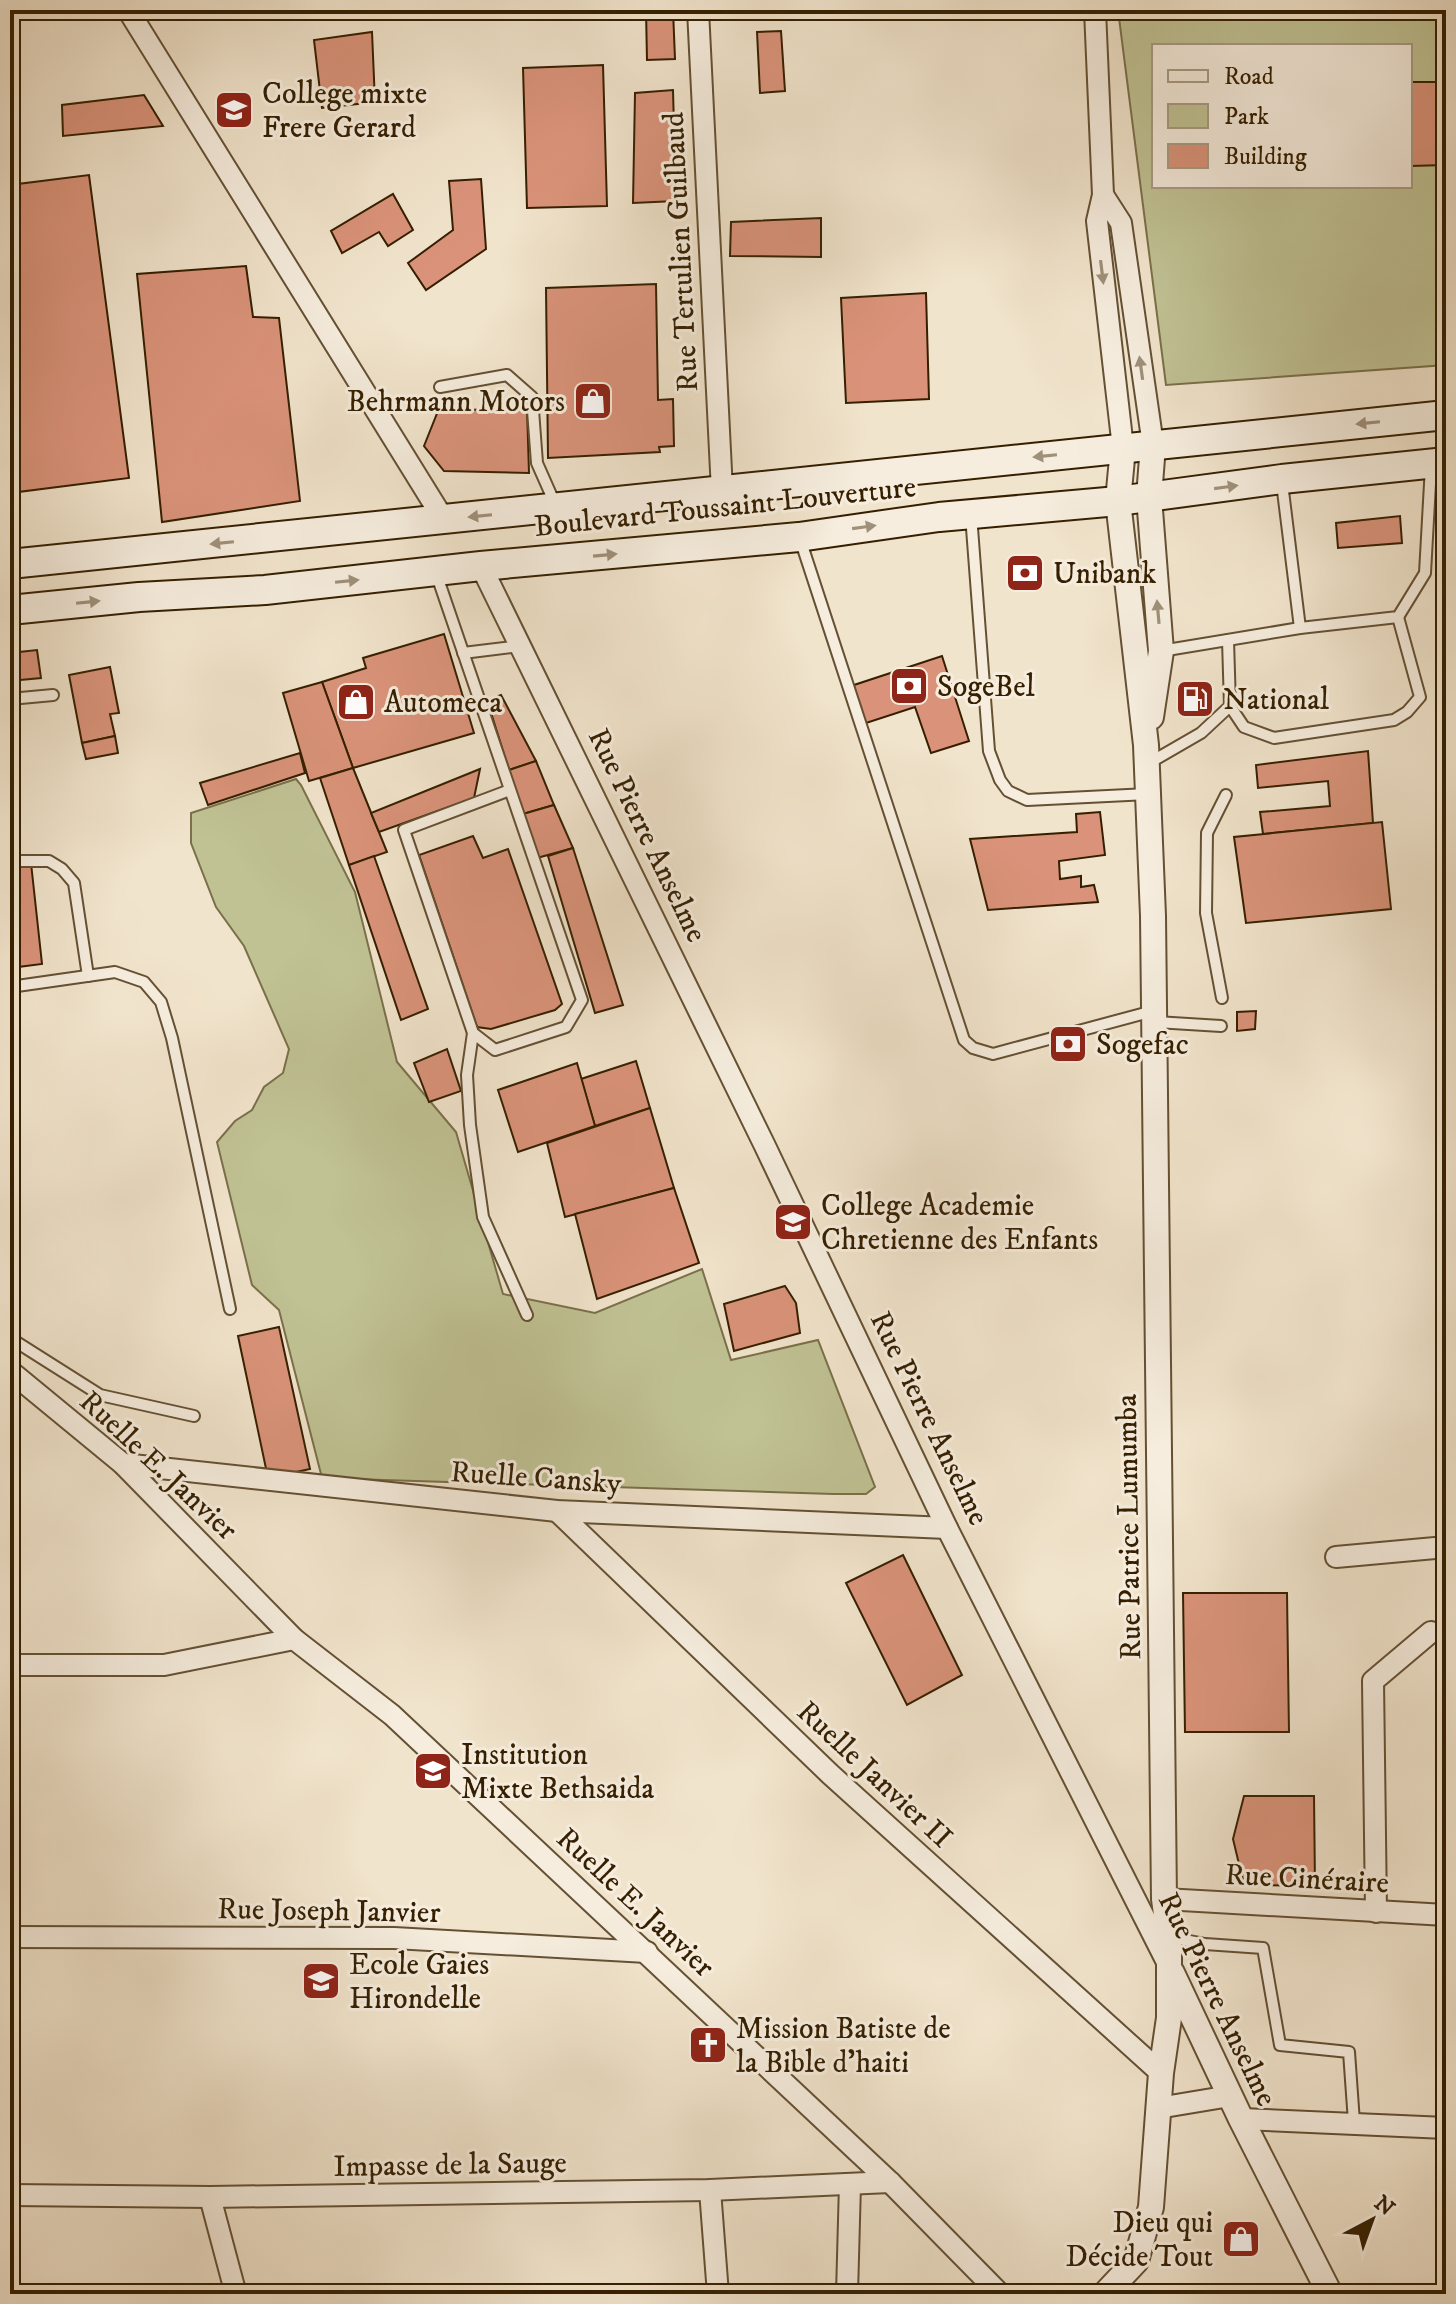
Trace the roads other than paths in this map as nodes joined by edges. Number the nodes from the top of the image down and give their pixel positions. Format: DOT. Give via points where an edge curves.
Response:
graph roads {
  1 [pos="128,10"];
  2 [pos="698,10"];
  3 [pos="1095,10"];
  4 [pos="1103,195"];
  5 [pos="440,387"];
  6 [pos="1446,415"];
  7 [pos="1153,445"];
  8 [pos="1123,448"];
  9 [pos="1439,463"];
  10 [pos="1282,479"];
  11 [pos="722,491"];
  12 [pos="1149,497"];
  13 [pos="1118,501"];
  14 [pos="556,508"];
  15 [pos="970,513"];
  16 [pos="444,520"];
  17 [pos="799,537"];
  18 [pos="10,564"];
  19 [pos="481,566"];
  20 [pos="435,571"];
  21 [pos="10,610"];
  22 [pos="1398,617"];
  23 [pos="1300,628"];
  24 [pos="1228,640"];
  25 [pos="520,646"];
  26 [pos="1161,651"];
  27 [pos="463,653"];
  28 [pos="53,695"];
  29 [pos="10,699"];
  30 [pos="1230,706"];
  31 [pos="1146,754"];
  32 [pos="510,790"];
  33 [pos="1148,794"];
  34 [pos="1226,795"];
  35 [pos="10,861"];
  36 [pos="88,976"];
  37 [pos="10,987"];
  38 [pos="1222,998"];
  39 [pos="1153,1017"];
  40 [pos="1221,1026"];
  41 [pos="473,1033"];
  42 [pos="230,1309"];
  43 [pos="527,1315"];
  44 [pos="10,1338"];
  45 [pos="10,1371"];
  46 [pos="194,1416"];
  47 [pos="123,1464"];
  48 [pos="557,1511"];
  49 [pos="947,1528"];
  50 [pos="1446,1547"];
  51 [pos="1336,1557"];
  52 [pos="1431,1632"];
  53 [pos="294,1639"];
  54 [pos="10,1665"];
  55 [pos="1164,1899"];
  56 [pos="1376,1912"];
  57 [pos="1446,1915"];
  58 [pos="10,1937"];
  59 [pos="1169,1937"];
  60 [pos="647,1952"];
  61 [pos="1169,1968"];
  62 [pos="1161,2073"];
  63 [pos="1230,2096"];
  64 [pos="1158,2108"];
  65 [pos="1241,2119"];
  66 [pos="1354,2122"];
  67 [pos="1446,2128"];
  68 [pos="890,2182"];
  69 [pos="850,2184"];
  70 [pos="710,2190"];
  71 [pos="10,2195"];
  72 [pos="210,2197"];
  73 [pos="238,2294"];
  74 [pos="718,2294"];
  75 [pos="847,2294"];
  76 [pos="1000,2294"];
  77 [pos="1105,2294"];
  78 [pos="1330,2294"];
  1 -- 16 [label="street"];
  2 -- 11 [label="street, Rue Tertulien Guilbaud"];
  3 -- 4 [label="street"];
  7 -- 4 [label="street, one-way" via="1121,223"];
  4 -- 8 [label="street, one-way" via="1097,221"];
  5 -- 14 [label="lane" via="507,375 532,397 537,463"];
  6 -- 7 [label="main road, Boulevard Toussaint Louverture, one-way"];
  7 -- 8 [label="main road, Boulevard Toussaint Louverture"];
  7 -- 12 [label="street, Rue Patrice Lumumba"];
  8 -- 11 [label="main road, Boulevard Toussaint Louverture, one-way"];
  8 -- 13 [label="street, Rue Patrice Lumumba"];
  9 -- 10 [label="main road, Boulevard Toussaint Louverture"];
  9 -- 22 [label="lane" via="1425,573"];
  12 -- 10 [label="main road, Boulevard Toussaint Louverture, one-way"];
  10 -- 23 [label="lane"];
  11 -- 14 [label="main road, Boulevard Toussaint Louverture"];
  12 -- 13 [label="main road, Boulevard Toussaint Louverture"];
  26 -- 12 [label="street, Rue Patrice Lumumba, one-way"];
  13 -- 15 [label="main road, Boulevard Toussaint Louverture"];
  13 -- 31 [label="street, Rue Patrice Lumumba"];
  14 -- 16 [label="main road, Boulevard Toussaint Louverture, one-way"];
  17 -- 15 [label="main road, Boulevard Toussaint Louverture, one-way"];
  15 -- 33 [label="lane" via="989,751 1000,780 1008,791 1027,800"];
  16 -- 18 [label="main road, Boulevard Toussaint Louverture, one-way"];
  19 -- 17 [label="main road, Boulevard Toussaint Louverture, one-way"];
  17 -- 39 [label="lane" via="964,1040 993,1054"];
  19 -- 20 [label="main road, Boulevard Toussaint Louverture"];
  19 -- 25 [label="street, Rue Pierre Anselme"];
  21 -- 20 [label="main road, Boulevard Toussaint Louverture, one-way"];
  20 -- 27 [label="lane"];
  22 -- 23 [label="lane"];
  22 -- 30 [label="lane" via="1420,697 1394,720 1274,738 1244,727"];
  23 -- 24 [label="lane"];
  24 -- 26 [label="lane"];
  24 -- 30 [label="lane"];
  25 -- 27 [label="lane"];
  25 -- 49 [label="street, Rue Pierre Anselme"];
  26 -- 31 [label="street, Rue Patrice Lumumba"];
  27 -- 32 [label="lane"];
  28 -- 29 [label="lane"];
  30 -- 31 [label="lane" via="1201,733"];
  31 -- 33 [label="street, Rue Patrice Lumumba"];
  32 -- 41 [label="lane" via="404,830"];
  32 -- 41 [label="lane" via="582,1000 566,1027 495,1050"];
  33 -- 39 [label="street, Rue Patrice Lumumba"];
  34 -- 38 [label="lane" via="1206,844 1206,913"];
  35 -- 36 [label="lane" via="49,861 74,883"];
  36 -- 37 [label="lane"];
  36 -- 42 [label="lane" via="115,972 144,982 161,1002"];
  39 -- 40 [label="lane"];
  39 -- 55 [label="street, Rue Patrice Lumumba"];
  41 -- 43 [label="lane" via="467,1075 483,1217"];
  44 -- 46 [label="lane" via="100,1395"];
  45 -- 47 [label="street, Ruelle E. Janvier"];
  47 -- 48 [label="street, Ruelle Cansky"];
  47 -- 53 [label="street, Ruelle E. Janvier"];
  48 -- 49 [label="street, Ruelle Cansky"];
  48 -- 62 [label="street, Ruelle Janvier II" via="830,1774"];
  49 -- 61 [label="street, Rue Pierre Anselme"];
  50 -- 51 [label="street"];
  52 -- 56 [label="street" via="1373,1681"];
  53 -- 54 [label="street" via="164,1665"];
  53 -- 60 [label="street, Ruelle E. Janvier" via="392,1715"];
  55 -- 56 [label="street, Rue Cinéraire"];
  55 -- 59 [label="street, Rue Patrice Lumumba"];
  56 -- 57 [label="street, Rue Cinéraire"];
  58 -- 60 [label="street, Rue Joseph Janvier" via="394,1938"];
  59 -- 61 [label="street, Rue Patrice Lumumba"];
  59 -- 66 [label="lane" via="1263,1948 1280,2045 1349,2052"];
  60 -- 68 [label="street, Ruelle E. Janvier"];
  61 -- 62 [label="street, Rue Patrice Lumumba"];
  61 -- 63 [label="street, Rue Pierre Anselme"];
  62 -- 64 [label="street, Rue Patrice Lumumba"];
  63 -- 64 [label="street"];
  63 -- 65 [label="street, Rue Pierre Anselme"];
  64 -- 77 [label="street, Rue Patrice Lumumba" via="1151,2207 1136,2261"];
  65 -- 66 [label="street"];
  65 -- 78 [label="street, Rue Pierre Anselme"];
  66 -- 67 [label="street"];
  68 -- 69 [label="street, Impasse de la Sauge"];
  68 -- 76 [label="street, Ruelle E. Janvier"];
  69 -- 70 [label="street, Impasse de la Sauge"];
  69 -- 75 [label="street"];
  70 -- 72 [label="street, Impasse de la Sauge"];
  70 -- 74 [label="street"];
  71 -- 72 [label="street, Impasse de la Sauge"];
  72 -- 73 [label="street"];
}
